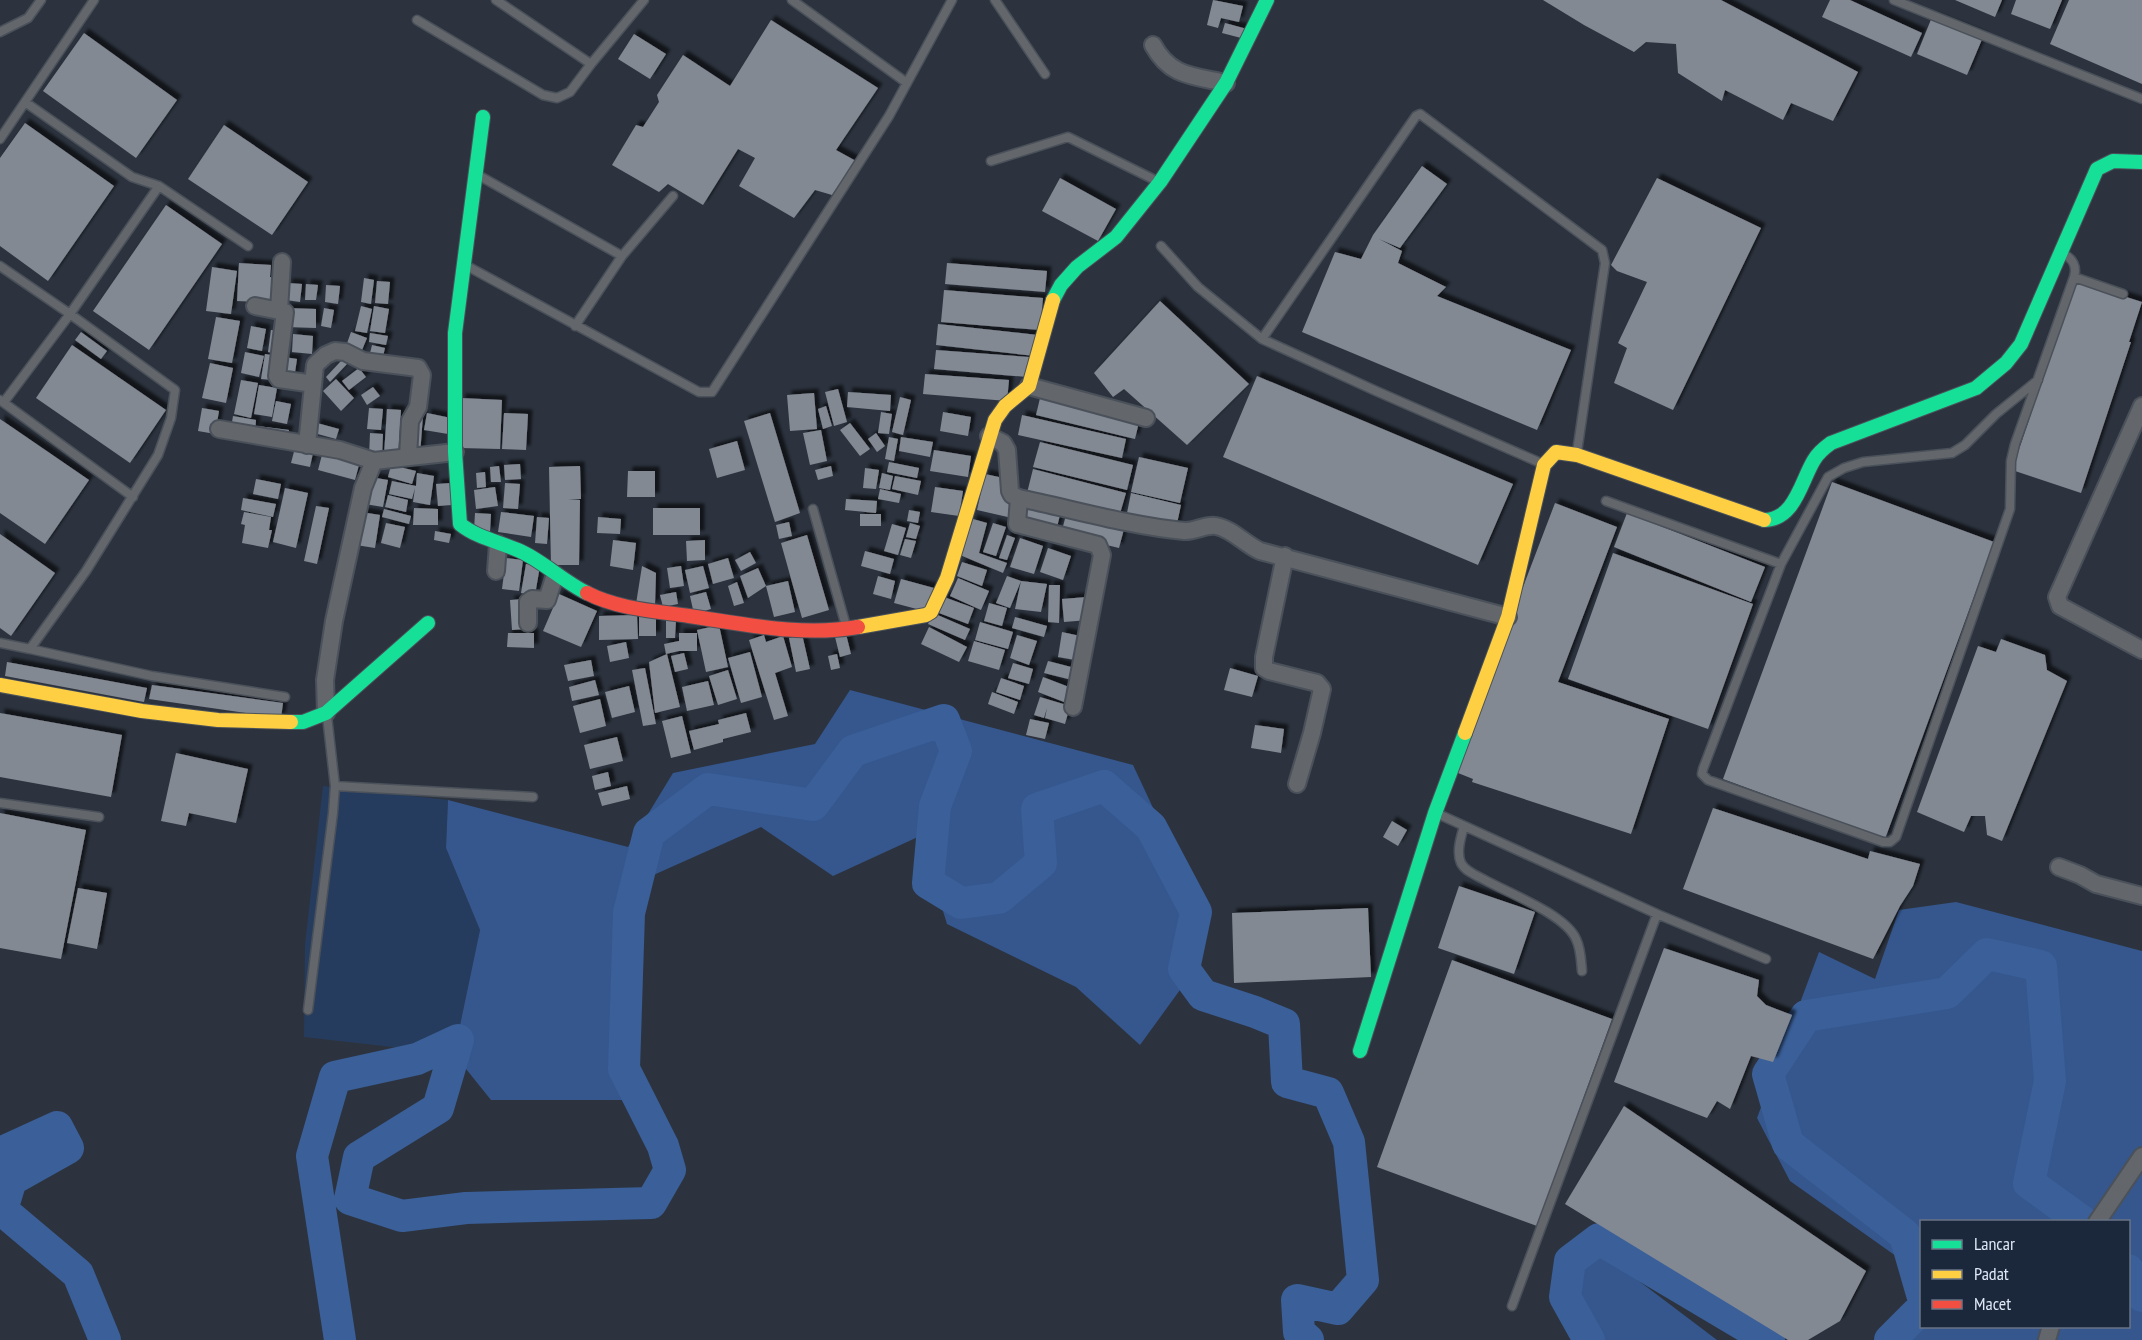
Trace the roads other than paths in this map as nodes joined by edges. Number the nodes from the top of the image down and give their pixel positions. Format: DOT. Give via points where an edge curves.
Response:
graph roads {
  1 [pos="41,0"];
  2 [pos="94,0"];
  3 [pos="496,0"];
  4 [pos="644,0"];
  5 [pos="952,0"];
  6 [pos="995,0"];
  7 [pos="1267,0"];
  8 [pos="1894,0"];
  9 [pos="797,2"];
  10 [pos="417,20"];
  11 [pos="0,32"];
  12 [pos="1153,45"];
  13 [pos="591,64"];
  14 [pos="1045,74"];
  15 [pos="907,83"];
  16 [pos="1226,83"];
  17 [pos="2142,99"];
  18 [pos="25,102"];
  19 [pos="483,117"];
  20 [pos="0,139"];
  21 [pos="991,161"];
  22 [pos="2142,162"];
  23 [pos="476,174"];
  24 [pos="1160,182"];
  25 [pos="159,186"];
  26 [pos="673,196"];
  27 [pos="248,246"];
  28 [pos="1161,246"];
  29 [pos="2060,253"];
  30 [pos="622,256"];
  31 [pos="282,262"];
  32 [pos="464,264"];
  33 [pos="0,266"];
  34 [pos="2074,277"];
  35 [pos="2124,294"];
  36 [pos="255,306"];
  37 [pos="279,310"];
  38 [pos="70,314"];
  39 [pos="575,326"];
  40 [pos="1262,339"];
  41 [pos="2038,380"];
  42 [pos="313,386"];
  43 [pos="1029,386"];
  44 [pos="2,401"];
  45 [pos="2142,406"];
  46 [pos="1146,418"];
  47 [pos="219,429"];
  48 [pos="989,436"];
  49 [pos="307,445"];
  50 [pos="455,452"];
  51 [pos="1576,455"];
  52 [pos="408,457"];
  53 [pos="374,461"];
  54 [pos="1544,465"];
  55 [pos="133,497"];
  56 [pos="1019,498"];
  57 [pos="1606,501"];
  58 [pos="813,509"];
  59 [pos="498,544"];
  60 [pos="1285,556"];
  61 [pos="1781,564"];
  62 [pos="496,571"];
  63 [pos="555,575"];
  64 [pos="1508,617"];
  65 [pos="428,623"];
  66 [pos="528,623"];
  67 [pos="847,629"];
  68 [pos="0,643"];
  69 [pos="30,649"];
  70 [pos="2142,650"];
  71 [pos="0,685"];
  72 [pos="285,697"];
  73 [pos="1073,707"];
  74 [pos="326,713"];
  75 [pos="1297,784"];
  76 [pos="335,786"];
  77 [pos="533,797"];
  78 [pos="0,802"];
  79 [pos="1435,813"];
  80 [pos="99,817"];
  81 [pos="1464,826"];
  82 [pos="2059,867"];
  83 [pos="2142,896"];
  84 [pos="1656,914"];
  85 [pos="1766,959"];
  86 [pos="1582,971"];
  87 [pos="308,1010"];
  88 [pos="1360,1051"];
  89 [pos="2142,1156"];
  90 [pos="2099,1218"];
  91 [pos="1512,1306"];
  1 -- 11 [label="lane" via="28,18"];
  2 -- 18 [label="lane"];
  3 -- 13 [label="lane"];
  4 -- 13 [label="lane"];
  5 -- 15 [label="lane"];
  6 -- 14 [label="lane"];
  7 -- 16 [label="street"];
  8 -- 17 [label="lane"];
  9 -- 15 [label="lane"];
  10 -- 13 [label="lane" via="543,95 557,98 570,92"];
  12 -- 16 [label="street" via="1164,63 1174,69"];
  15 -- 39 [label="lane" via="712,392 699,392"];
  16 -- 24 [label="street"];
  18 -- 20 [label="lane"];
  18 -- 25 [label="lane" via="132,177"];
  19 -- 23 [label="street"];
  21 -- 24 [label="lane" via="1068,137"];
  22 -- 29 [label="street" via="2117,160 2105,162 2097,169"];
  23 -- 30 [label="lane"];
  23 -- 32 [label="street"];
  24 -- 43 [label="street" via="1116,237 1077,267 1061,285"];
  25 -- 27 [label="lane"];
  25 -- 38 [label="lane"];
  26 -- 30 [label="lane"];
  28 -- 40 [label="lane" via="1198,287"];
  29 -- 34 [label="lane" via="2074,262"];
  29 -- 51 [label="street" via="2021,344 1993,376 1976,388 1831,443 1814,459 1785,512 1770,520"];
  30 -- 39 [label="lane"];
  31 -- 37 [label="street"];
  32 -- 39 [label="lane"];
  32 -- 50 [label="street" via="455,333"];
  33 -- 38 [label="lane"];
  34 -- 35 [label="lane"];
  34 -- 41 [label="lane"];
  36 -- 37 [label="street"];
  37 -- 42 [label="street" via="286,315 277,376"];
  38 -- 44 [label="lane"];
  38 -- 55 [label="lane" via="175,390 171,418 158,456"];
  40 -- 51 [label="lane" via="1420,114 1602,250 1605,263"];
  40 -- 54 [label="lane"];
  41 -- 61 [label="lane" via="1952,453 1863,462 1828,477"];
  41 -- 61 [label="lane" via="2011,461 2010,509 1896,837 1890,842 1708,780 1702,774"];
  42 -- 49 [label="street"];
  42 -- 52 [label="street" via="315,365 335,351 363,361 418,368 422,375 418,407 410,422"];
  43 -- 46 [label="street"];
  43 -- 48 [label="street" via="999,412"];
  44 -- 55 [label="lane"];
  45 -- 70 [label="street" via="2057,597 2060,606"];
  47 -- 49 [label="street"];
  48 -- 56 [label="street" via="1008,450 1010,491"];
  48 -- 67 [label="street" via="947,578 931,612"];
  49 -- 53 [label="street"];
  50 -- 52 [label="street"];
  50 -- 59 [label="street" via="460,524"];
  51 -- 54 [label="street" via="1556,452"];
  52 -- 53 [label="street"];
  53 -- 74 [label="street" via="363,488 334,621 325,680"];
  54 -- 64 [label="street"];
  55 -- 69 [label="lane"];
  56 -- 60 [label="street" via="1185,531 1216,526 1260,551"];
  56 -- 73 [label="street" via="1017,524 1098,545 1102,555"];
  57 -- 61 [label="lane"];
  58 -- 67 [label="lane"];
  59 -- 62 [label="street"];
  59 -- 63 [label="street" via="521,551"];
  60 -- 64 [label="street"];
  60 -- 75 [label="street" via="1264,668 1317,683 1322,689"];
  63 -- 66 [label="street" via="547,600 528,602"];
  63 -- 67 [label="street" via="598,599 625,607 783,630"];
  64 -- 79 [label="street"];
  65 -- 74 [label="street"];
  68 -- 69 [label="lane"];
  69 -- 72 [label="lane" via="152,676"];
  71 -- 74 [label="street" via="142,711 218,720 303,722"];
  74 -- 76 [label="lane"];
  76 -- 77 [label="lane"];
  76 -- 87 [label="lane"];
  78 -- 80 [label="lane"];
  79 -- 81 [label="lane"];
  79 -- 88 [label="street"];
  81 -- 84 [label="lane"];
  81 -- 86 [label="lane" via="1459,849 1462,865 1569,928 1581,955"];
  82 -- 83 [label="street" via="2096,884"];
  84 -- 85 [label="lane"];
  84 -- 91 [label="lane"];
  89 -- 90 [label="street"];
}
